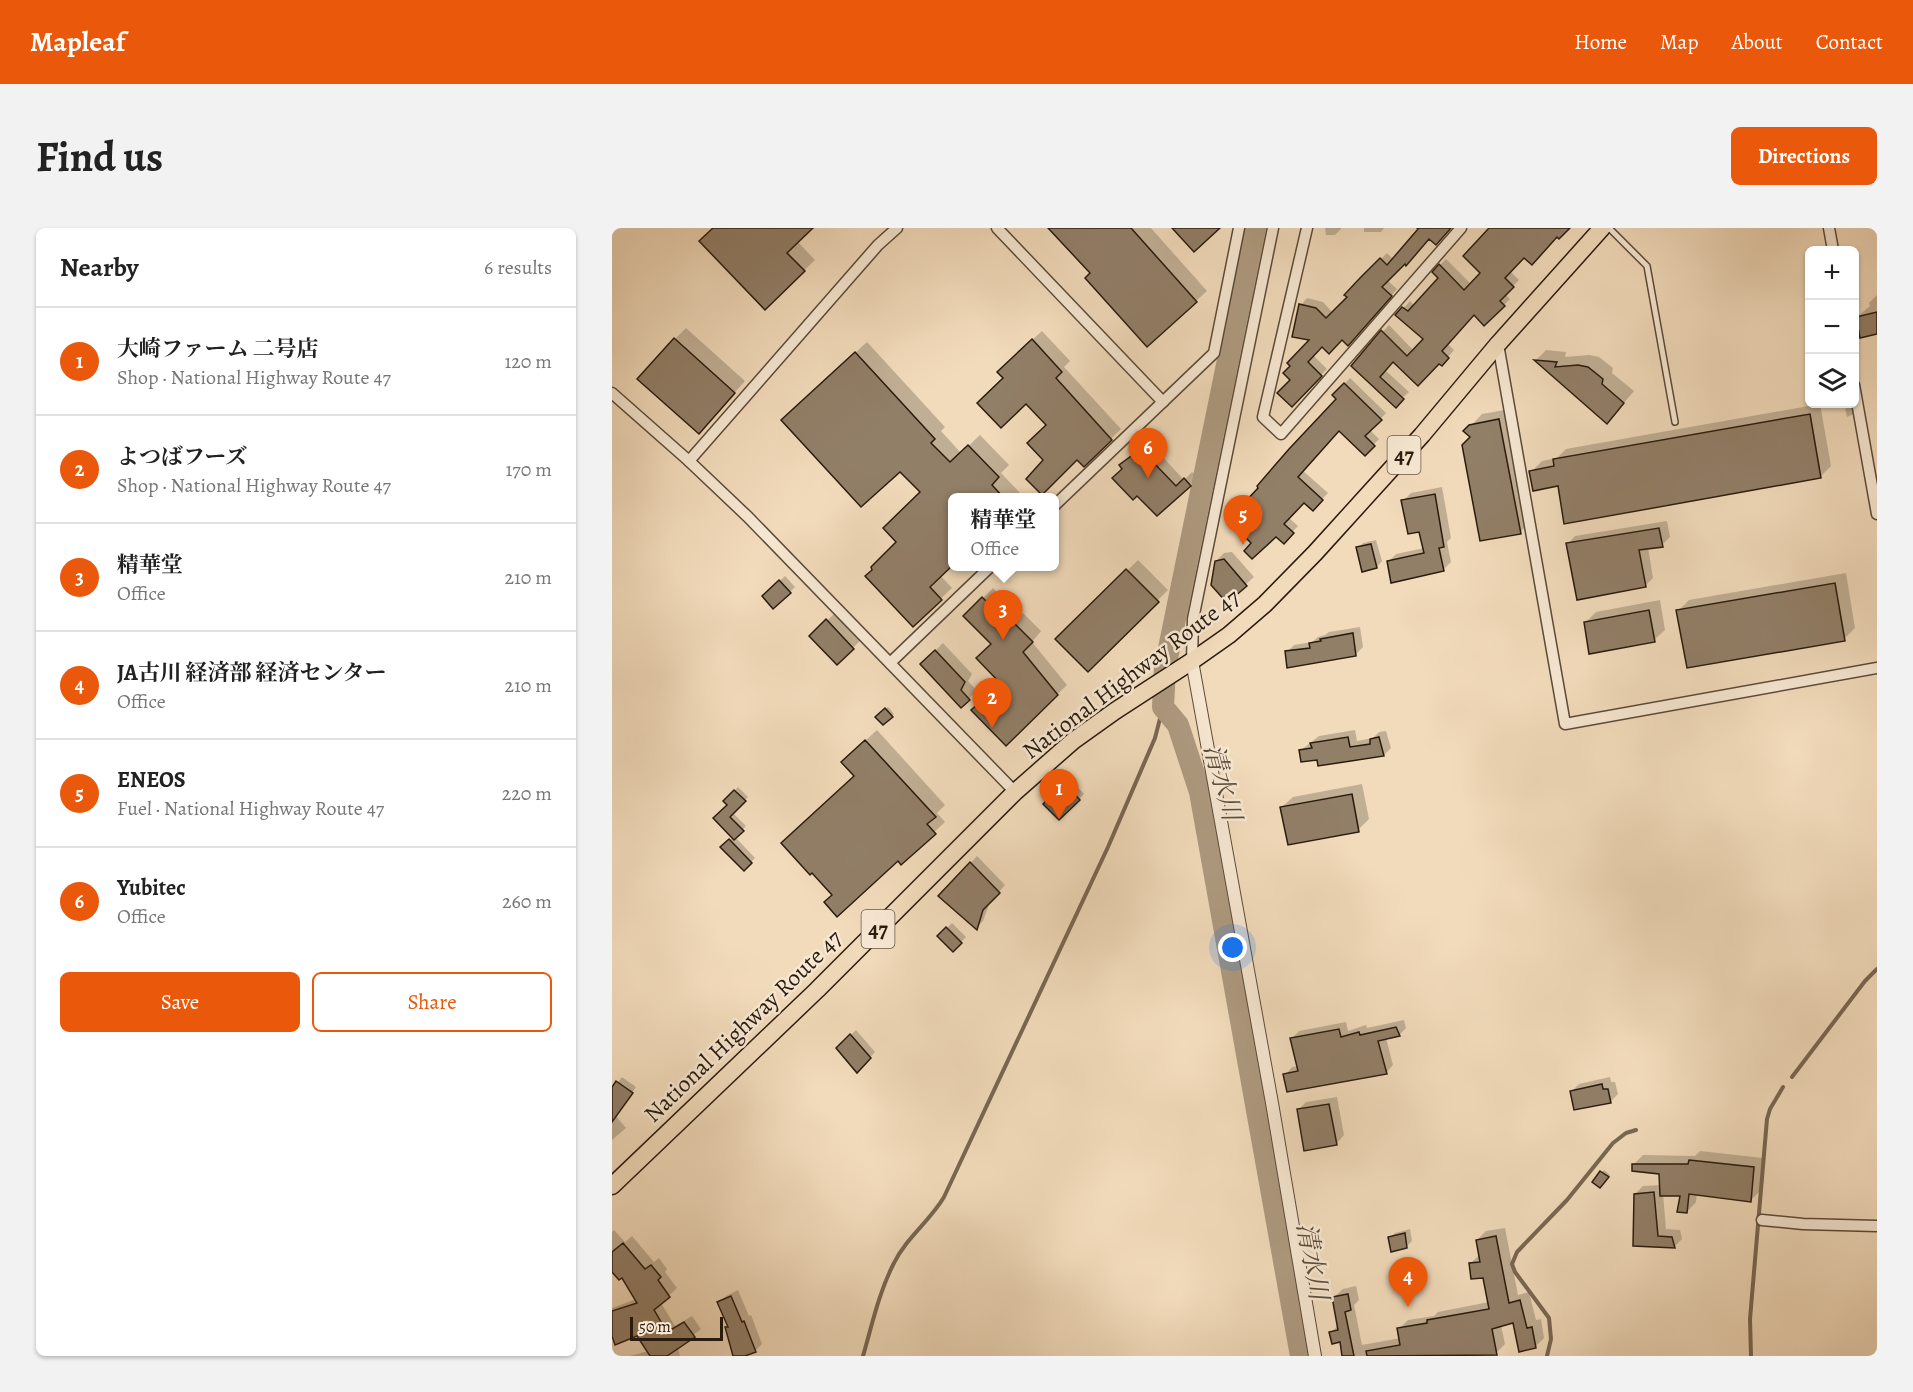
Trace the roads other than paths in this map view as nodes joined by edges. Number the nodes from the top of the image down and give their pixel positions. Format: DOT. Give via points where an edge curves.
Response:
graph roads {
  1 [pos="897,228"];
  2 [pos="997,228"];
  3 [pos="1239,228"];
  4 [pos="1273,228"];
  5 [pos="1307,228"];
  6 [pos="1461,228"];
  7 [pos="1602,228"];
  8 [pos="1609,228"];
  9 [pos="1829,228"];
  10 [pos="1832,246"];
  11 [pos="1498,344"];
  12 [pos="612,393"];
  13 [pos="1163,402"];
  14 [pos="1858,408"];
  15 [pos="1675,422"];
  16 [pos="689,461"];
  17 [pos="1059,501"];
  18 [pos="1877,514"];
  19 [pos="987,571"];
  20 [pos="890,663"];
  21 [pos="1190,663"];
  22 [pos="1877,668"];
  23 [pos="1015,792"];
  24 [pos="612,1186"];
  25 [pos="1762,1220"];
  26 [pos="1877,1226"];
  27 [pos="1315,1356"];
  1 -- 16 [label="street"];
  2 -- 13 [label="street"];
  3 -- 13 [label="street" via="1214,353"];
  4 -- 21 [label="street" via="1193,618"];
  5 -- 6 [label="street" via="1263,417 1281,434"];
  7 -- 11 [label="highway, National Highway Route 47 / 47"];
  8 -- 15 [label="lane" via="1647,266"];
  9 -- 10 [label="street"];
  11 -- 21 [label="highway, National Highway Route 47 / 47" via="1315,553 1265,604"];
  11 -- 22 [label="street" via="1565,724"];
  12 -- 16 [label="street"];
  13 -- 17 [label="street"];
  14 -- 18 [label="street"];
  16 -- 20 [label="street"];
  19 -- 20 [label="street"];
  20 -- 23 [label="street"];
  21 -- 23 [label="highway, National Highway Route 47 / 47" via="1073,741"];
  21 -- 27 [label="street"];
  23 -- 24 [label="highway, National Highway Route 47 / 47" via="817,990"];
  25 -- 26 [label="street"];
}
